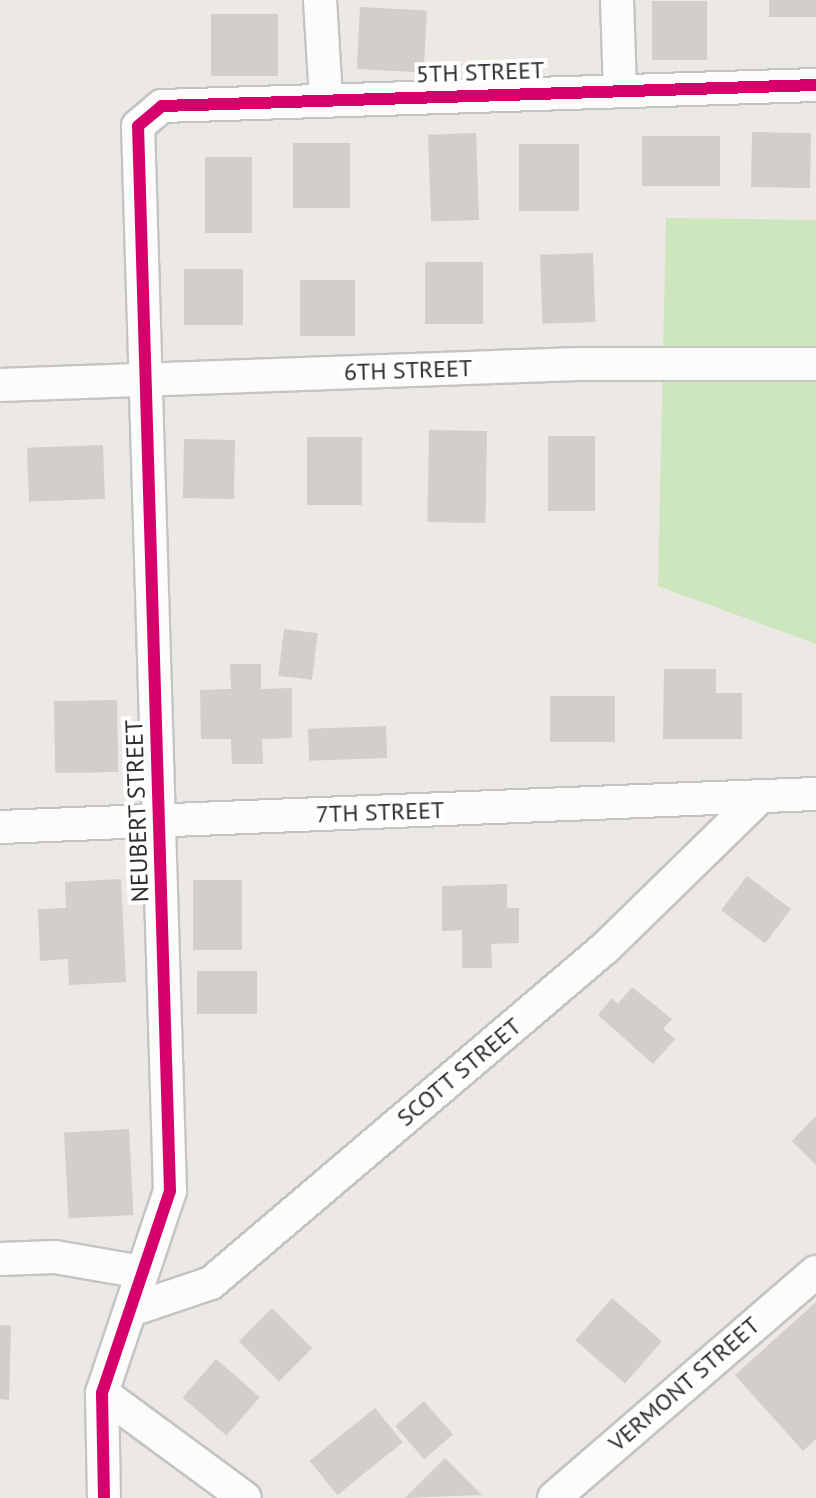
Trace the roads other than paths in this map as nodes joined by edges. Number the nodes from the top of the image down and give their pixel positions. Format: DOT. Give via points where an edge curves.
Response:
graph roads {
  1 [pos="320,0"];
  2 [pos="617,0"];
  3 [pos="816,85"];
  4 [pos="620,90"];
  5 [pos="326,99"];
  6 [pos="148,115"];
  7 [pos="816,364"];
  8 [pos="143,379"];
  9 [pos="0,385"];
  10 [pos="816,794"];
  11 [pos="760,797"];
  12 [pos="160,821"];
  13 [pos="0,827"];
  14 [pos="0,1259"];
  15 [pos="142,1272"];
  16 [pos="816,1272"];
  17 [pos="134,1309"];
  18 [pos="102,1393"];
  19 [pos="104,1498"];
  20 [pos="245,1498"];
  21 [pos="554,1498"];
  1 -- 5 [label="street"];
  2 -- 4 [label="street"];
  3 -- 4 [label="street, 5TH STREET"];
  4 -- 5 [label="street, 5TH STREET"];
  5 -- 6 [label="street, 5TH STREET" via="162,106"];
  6 -- 8 [label="street, NEUBERT STREET" via="138,126 136,143"];
  7 -- 8 [label="street, 6TH STREET" via="579,364"];
  8 -- 9 [label="street, 6TH STREET"];
  8 -- 12 [label="street, NEUBERT STREET"];
  10 -- 11 [label="street, 7TH STREET"];
  11 -- 12 [label="street, 7TH STREET"];
  11 -- 17 [label="street, SCOTT STREET" via="605,948 211,1283"];
  12 -- 13 [label="street, 7TH STREET"];
  12 -- 15 [label="street, NEUBERT STREET" via="170,1191"];
  14 -- 15 [label="street" via="55,1257"];
  15 -- 17 [label="street, NEUBERT STREET"];
  16 -- 21 [label="street, VERMONT STREET"];
  17 -- 18 [label="street, NEUBERT STREET"];
  18 -- 19 [label="street, NEUBERT STREET"];
  18 -- 20 [label="street"];
}
